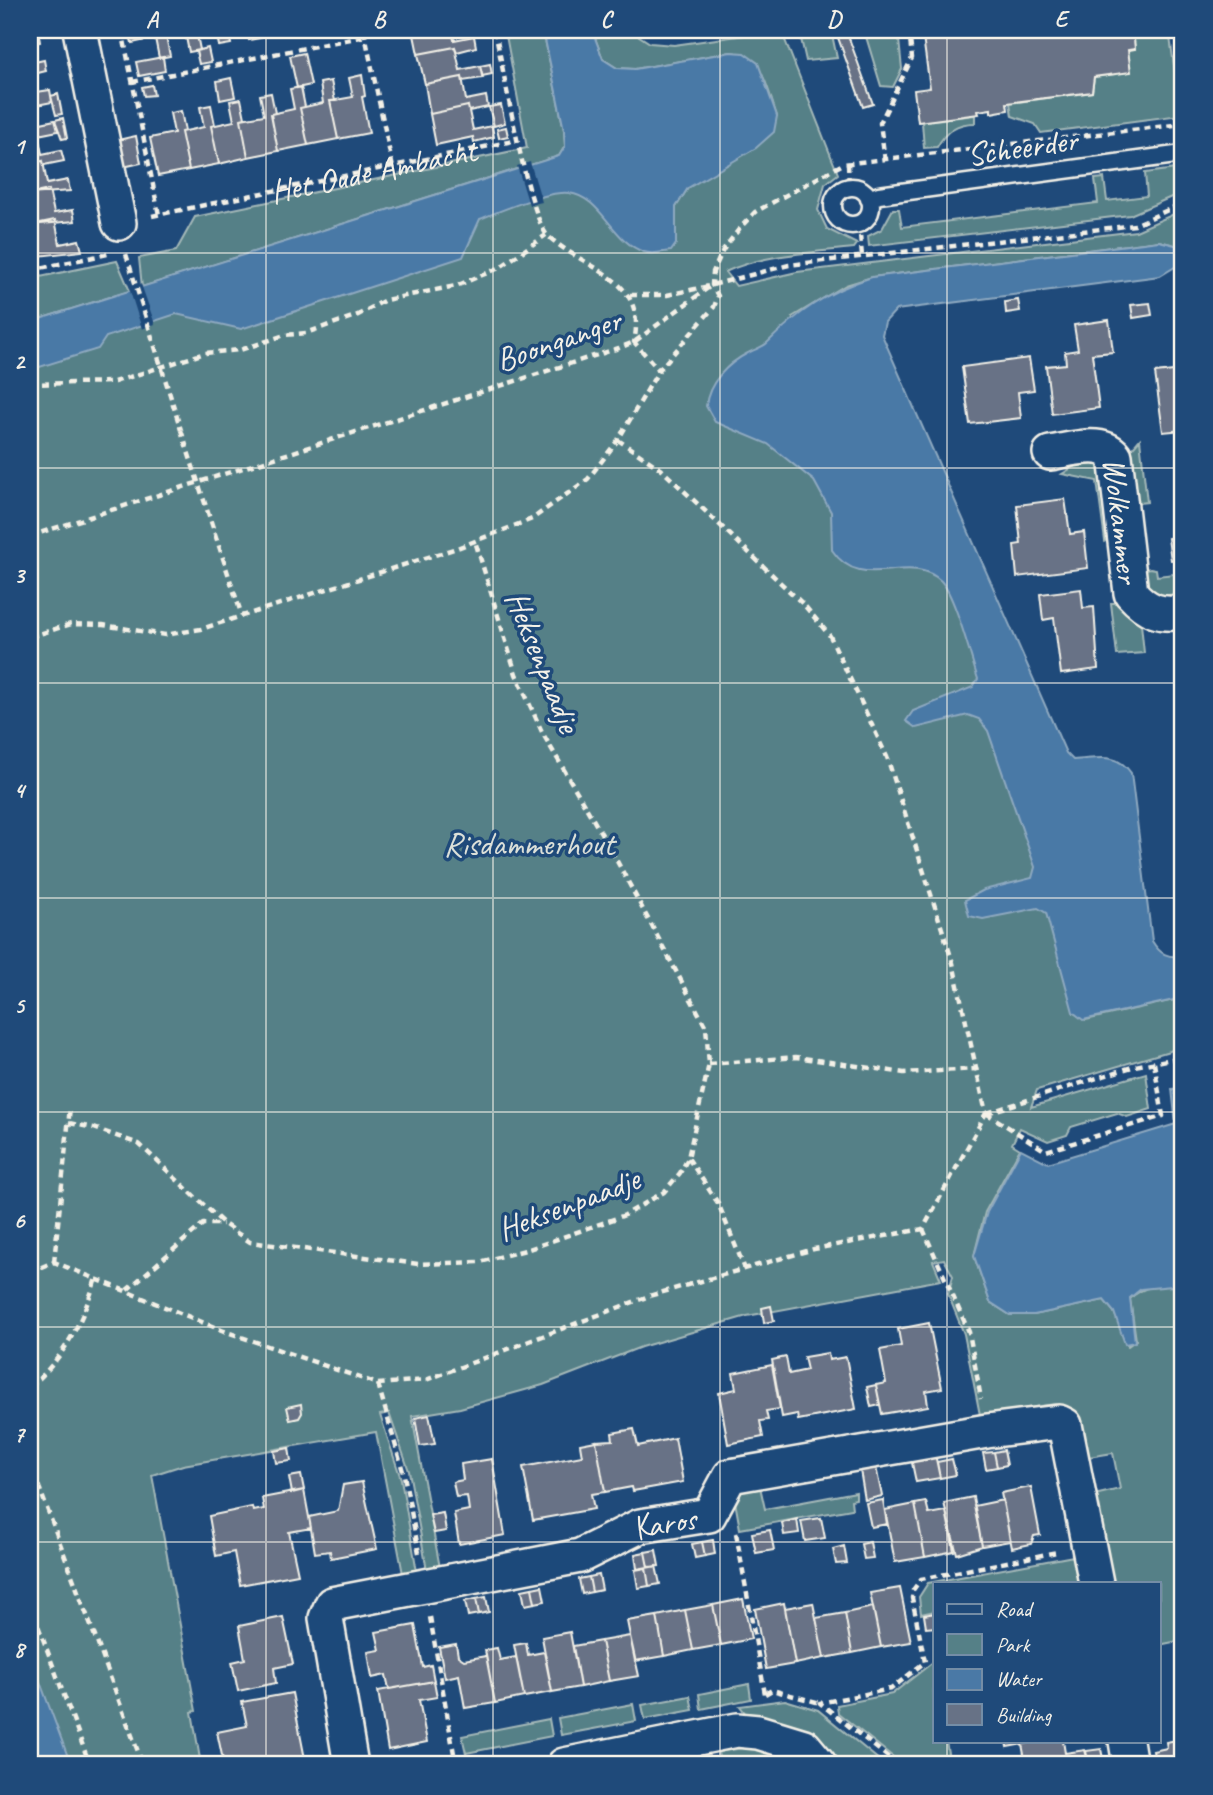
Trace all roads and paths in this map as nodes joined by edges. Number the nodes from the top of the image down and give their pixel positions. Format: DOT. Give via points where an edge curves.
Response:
graph roads {
  1 [pos="80,30"];
  2 [pos="122,30"];
  3 [pos="495,30"];
  4 [pos="909,30"];
  5 [pos="365,33"];
  6 [pos="132,82"];
  7 [pos="1183,124"];
  8 [pos="518,141"];
  9 [pos="1183,154"];
  10 [pos="884,161"];
  11 [pos="848,164"];
  12 [pos="393,168"];
  13 [pos="849,187"];
  14 [pos="869,199"];
  15 [pos="1183,203"];
  16 [pos="159,215"];
  17 [pos="859,224"];
  18 [pos="546,234"];
  19 [pos="122,237"];
  20 [pos="862,256"];
  21 [pos="30,270"];
  22 [pos="712,285"];
  23 [pos="630,295"];
  24 [pos="634,342"];
  25 [pos="162,368"];
  26 [pos="659,370"];
  27 [pos="30,384"];
  28 [pos="618,440"];
  29 [pos="1050,453"];
  30 [pos="30,536"];
  31 [pos="474,541"];
  32 [pos="1183,612"];
  33 [pos="242,616"];
  34 [pos="30,637"];
  35 [pos="1183,1057"];
  36 [pos="1154,1063"];
  37 [pos="709,1064"];
  38 [pos="976,1069"];
  39 [pos="70,1107"];
  40 [pos="986,1114"];
  41 [pos="69,1124"];
  42 [pos="688,1158"];
  43 [pos="224,1224"];
  44 [pos="923,1229"];
  45 [pos="54,1262"];
  46 [pos="745,1269"];
  47 [pos="30,1272"];
  48 [pos="96,1278"];
  49 [pos="127,1290"];
  50 [pos="378,1384"];
  51 [pos="30,1387"];
  52 [pos="987,1431"];
  53 [pos="30,1463"];
  54 [pos="716,1501"];
  55 [pos="1089,1546"];
  56 [pos="1096,1582"];
  57 [pos="424,1584"];
  58 [pos="30,1604"];
  59 [pos="765,1694"];
  60 [pos="1126,1742"];
  61 [pos="630,1760"];
  62 [pos="90,1765"];
  63 [pos="143,1765"];
  64 [pos="351,1765"];
  65 [pos="456,1765"];
  66 [pos="564,1765"];
  67 [pos="820,1765"];
  68 [pos="898,1765"];
  69 [pos="1130,1765"];
  1 -- 19 [label="street"];
  2 -- 6 [label="path"];
  3 -- 8 [label="path, Het Oude Ambacht"];
  4 -- 10 [label="path" via="912,58 880,123"];
  5 -- 6 [label="path"];
  5 -- 12 [label="path"];
  6 -- 16 [label="path"];
  7 -- 10 [label="path"];
  8 -- 12 [label="path, Het Oude Ambacht"];
  8 -- 18 [label="path"];
  9 -- 14 [label="lane, Scheerder"];
  10 -- 11 [label="path"];
  11 -- 13 [label="path"];
  11 -- 22 [label="path" via="755,212 723,250"];
  12 -- 16 [label="path, Het Oude Ambacht"];
  13 -- 14 [label="lane" via="860,188"];
  13 -- 17 [label="lane" via="834,200 834,211 847,225"];
  14 -- 17 [label="lane" via="870,213"];
  15 -- 20 [label="path, Boonganger" via="1135,225"];
  16 -- 19 [label="path, Het Oude Ambacht"];
  17 -- 20 [label="path"];
  18 -- 23 [label="path"];
  18 -- 25 [label="path" via="499,268 456,286 385,300 306,333 240,350 205,353"];
  19 -- 21 [label="path, Het Oude Ambacht"];
  19 -- 25 [label="path"];
  20 -- 22 [label="path, Boonganger" via="789,265"];
  22 -- 23 [label="path" via="667,295"];
  22 -- 24 [label="path, Boonganger"];
  22 -- 26 [label="path" via="718,296 714,307"];
  23 -- 24 [label="path" via="639,321"];
  24 -- 26 [label="path"];
  24 -- 30 [label="path, Boonganger"];
  25 -- 27 [label="path" via="114,382"];
  25 -- 33 [label="path, bridge"];
  26 -- 28 [label="path"];
  28 -- 31 [label="path" via="588,479 561,500 532,519"];
  28 -- 38 [label="path" via="661,468 804,605 830,636 887,757 953,963"];
  29 -- 32 [label="street, Wolkammer" via="1100,446 1112,451 1131,593 1152,611 1167,615"];
  31 -- 33 [label="path"];
  31 -- 37 [label="path, Heksenpaadje" via="522,686 543,734 706,1027"];
  33 -- 34 [label="path" via="165,635 71,624"];
  35 -- 36 [label="path"];
  36 -- 40 [label="path"];
  36 -- 40 [label="path" via="1163,1116 1111,1132 1046,1151"];
  37 -- 38 [label="path" via="796,1057 904,1073"];
  37 -- 42 [label="path, Heksenpaadje"];
  38 -- 40 [label="path"];
  39 -- 41 [label="path"];
  40 -- 44 [label="path"];
  41 -- 43 [label="path, Heksenpaadje" via="139,1144"];
  41 -- 45 [label="path"];
  42 -- 43 [label="path, Heksenpaadje" via="664,1192 625,1215 480,1262 418,1264 250,1242"];
  42 -- 46 [label="path" via="718,1203"];
  43 -- 49 [label="path" via="203,1224"];
  44 -- 46 [label="path" via="814,1249"];
  44 -- 52 [label="path" via="969,1332"];
  45 -- 47 [label="path"];
  45 -- 48 [label="path"];
  46 -- 50 [label="path" via="649,1296 426,1380"];
  48 -- 49 [label="path"];
  48 -- 51 [label="path" via="70,1342"];
  49 -- 50 [label="path" via="224,1331"];
  50 -- 57 [label="path" via="404,1475"];
  52 -- 54 [label="street, Karos" via="730,1476"];
  52 -- 55 [label="street, Karos" via="1051,1422 1065,1425"];
  53 -- 63 [label="path"];
  54 -- 57 [label="street, Karos" via="709,1515 640,1526 580,1556"];
  54 -- 59 [label="path" via="733,1515"];
  55 -- 56 [label="street, Karos"];
  55 -- 68 [label="path" via="927,1577 917,1583 912,1598 925,1662 891,1689 820,1703"];
  57 -- 64 [label="street, Karos" via="338,1601 327,1610"];
  57 -- 65 [label="path"];
  58 -- 62 [label="path"];
  60 -- 69 [label="street"];
  61 -- 66 [label="street"];
  61 -- 67 [label="street" via="737,1730 804,1746"];
}
